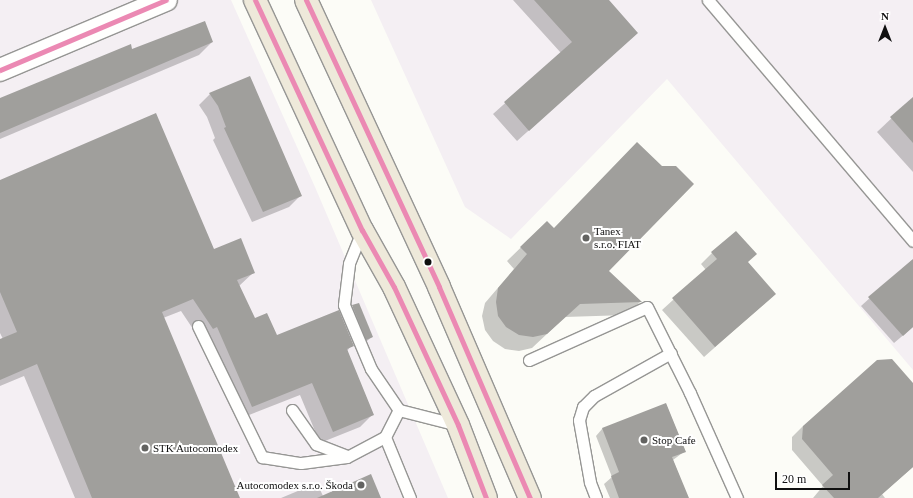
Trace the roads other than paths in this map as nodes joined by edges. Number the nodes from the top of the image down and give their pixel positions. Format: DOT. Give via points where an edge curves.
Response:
graph roads {
  1 [pos="166,0"];
  2 [pos="255,0"];
  3 [pos="306,0"];
  4 [pos="708,0"];
  5 [pos="0,70"];
  6 [pos="362,230"];
  7 [pos="913,241"];
  8 [pos="198,326"];
  9 [pos="670,353"];
  10 [pos="529,360"];
  11 [pos="292,410"];
  12 [pos="399,410"];
  13 [pos="458,425"];
  14 [pos="385,437"];
  15 [pos="348,456"];
  16 [pos="410,498"];
  17 [pos="486,498"];
  18 [pos="530,498"];
  19 [pos="596,498"];
  20 [pos="736,498"];
  1 -- 5 [label="street"];
  2 -- 6 [label="main road"];
  3 -- 18 [label="main road" via="439,287"];
  4 -- 7 [label="lane"];
  6 -- 12 [label="lane" via="349,264 344,305 371,369"];
  6 -- 13 [label="main road" via="394,287"];
  8 -- 15 [label="lane" via="262,457 301,463"];
  9 -- 10 [label="lane" via="647,307"];
  9 -- 19 [label="lane" via="594,396 583,407 579,420 590,482"];
  9 -- 20 [label="lane"];
  11 -- 15 [label="lane" via="316,444"];
  12 -- 13 [label="lane"];
  12 -- 14 [label="lane"];
  13 -- 17 [label="main road"];
  14 -- 15 [label="lane"];
  14 -- 16 [label="lane"];
}
